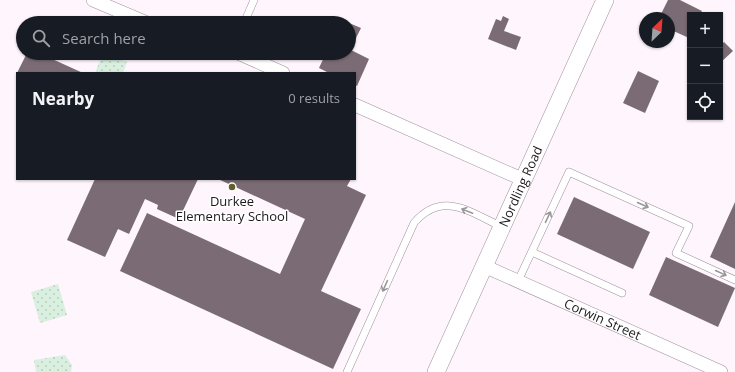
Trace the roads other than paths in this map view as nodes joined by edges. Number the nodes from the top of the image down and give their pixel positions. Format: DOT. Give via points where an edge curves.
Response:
graph roads {
  1 [pos="93,0"];
  2 [pos="254,0"];
  3 [pos="605,0"];
  4 [pos="131,16"];
  5 [pos="247,16"];
  6 [pos="254,60"];
  7 [pos="281,72"];
  8 [pos="356,105"];
  9 [pos="524,180"];
  10 [pos="502,227"];
  11 [pos="532,252"];
  12 [pos="484,266"];
  13 [pos="735,280"];
  14 [pos="518,281"];
  15 [pos="622,293"];
  16 [pos="347,372"];
  17 [pos="436,372"];
  18 [pos="721,372"];
  1 -- 4 [label="street"];
  2 -- 5 [label="lane"];
  3 -- 9 [label="street, Nordling Road"];
  6 -- 7 [label="street"];
  8 -- 9 [label="street"];
  9 -- 10 [label="street, Nordling Road"];
  10 -- 12 [label="street, Nordling Road"];
  10 -- 16 [label="lane, one-way" via="456,206 442,205 430,208 422,214 414,223"];
  11 -- 13 [label="lane, one-way" via="569,172 689,226 676,253"];
  11 -- 14 [label="lane"];
  11 -- 15 [label="lane"];
  12 -- 14 [label="street, Corwin Street"];
  12 -- 17 [label="street, Nordling Road"];
  14 -- 18 [label="street, Corwin Street"];
}
